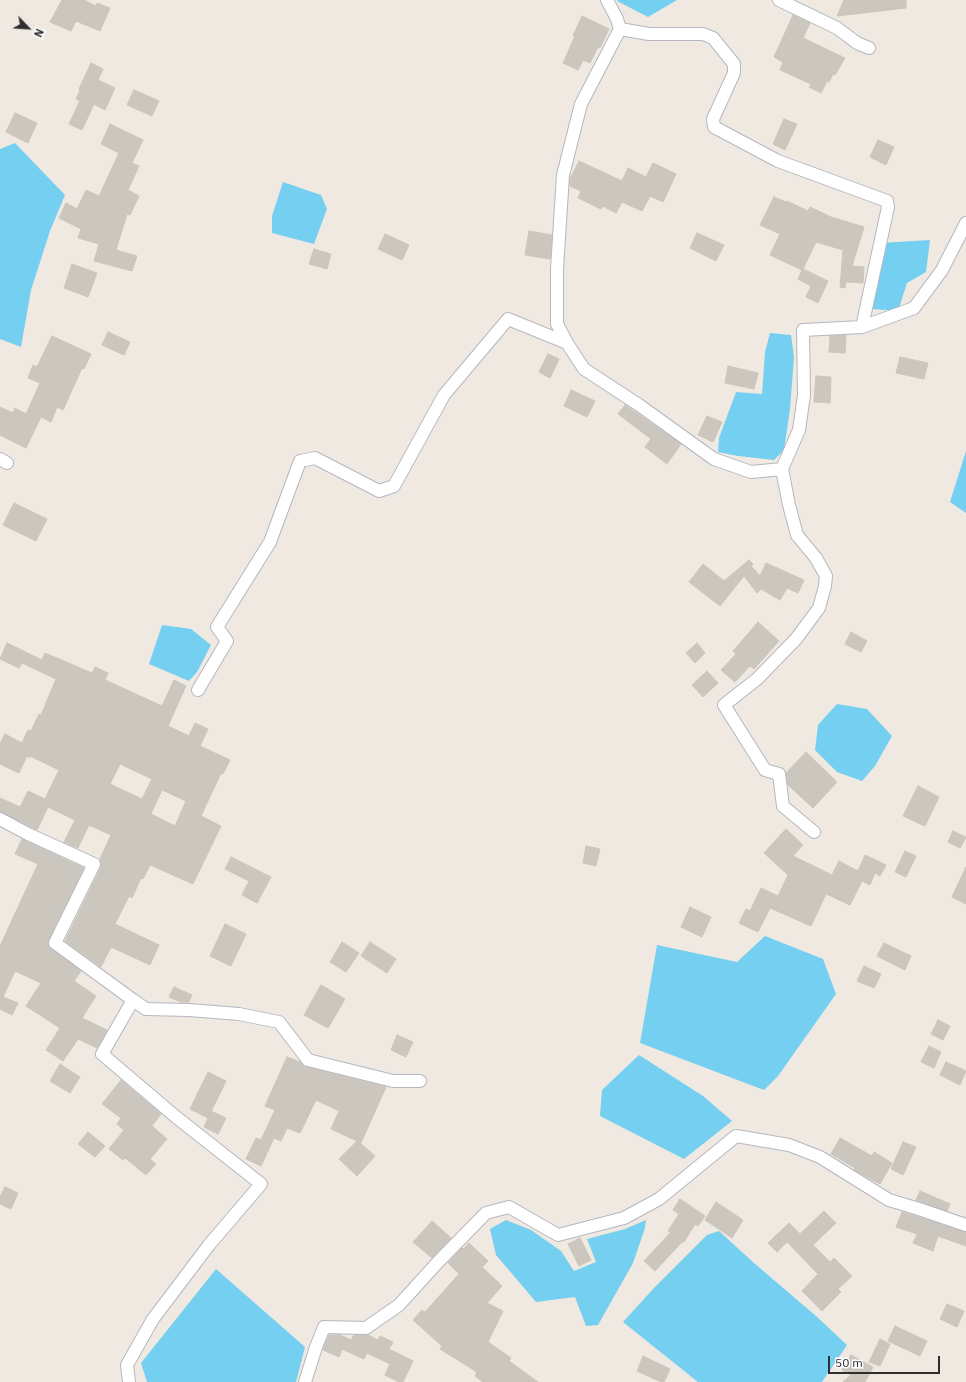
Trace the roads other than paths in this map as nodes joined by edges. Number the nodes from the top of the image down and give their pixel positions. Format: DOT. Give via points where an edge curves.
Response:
graph roads {
  1 [pos="607,0"];
  2 [pos="779,0"];
  3 [pos="620,29"];
  4 [pos="869,48"];
  5 [pos="966,223"];
  6 [pos="862,327"];
  7 [pos="567,343"];
  8 [pos="782,469"];
  9 [pos="198,690"];
  10 [pos="0,819"];
  11 [pos="814,832"];
  12 [pos="133,1000"];
  13 [pos="420,1081"];
  14 [pos="966,1226"];
  15 [pos="129,1382"];
  16 [pos="305,1382"];
  1 -- 3 [label="street"];
  2 -- 4 [label="street" via="837,28"];
  3 -- 6 [label="street" via="649,34 703,34 713,38 734,64 734,73 714,119 714,127 778,161 887,200 888,207"];
  3 -- 7 [label="street" via="581,104 563,176 557,269 558,324"];
  5 -- 6 [label="street" via="942,270 914,308"];
  6 -- 8 [label="street" via="803,330 804,395 799,430"];
  7 -- 8 [label="street" via="584,369 714,459 751,472"];
  7 -- 9 [label="street" via="508,319 444,395 394,486 379,491 315,458 300,461 270,542 217,627 227,641"];
  8 -- 11 [label="street" via="797,535 823,570 826,576 825,586 819,608 796,639 757,679 724,705 765,770 779,774 783,806"];
  10 -- 12 [label="street" via="94,864 55,944"];
  12 -- 13 [label="street" via="146,1009 239,1014 280,1022 308,1060 394,1081"];
  12 -- 15 [label="street" via="102,1054 261,1184 209,1245 153,1319 127,1365"];
  14 -- 16 [label="street" via="889,1200 820,1157 789,1145 736,1136 659,1199 624,1218 558,1235 509,1207 486,1213 399,1305 372,1324 366,1328 324,1327"];
}
